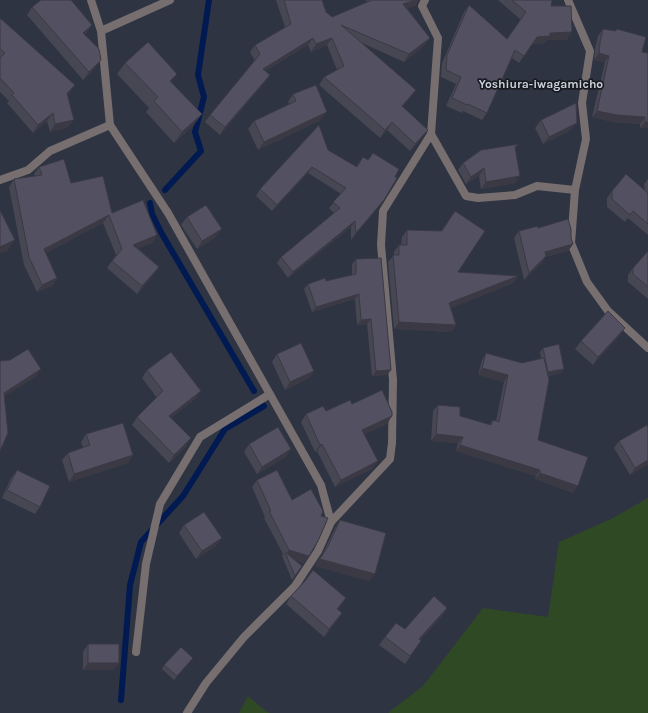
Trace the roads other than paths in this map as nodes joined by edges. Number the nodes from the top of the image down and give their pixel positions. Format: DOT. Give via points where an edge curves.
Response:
graph roads {
  1 [pos="91,0"];
  2 [pos="170,0"];
  3 [pos="425,0"];
  4 [pos="568,0"];
  5 [pos="102,31"];
  6 [pos="110,125"];
  7 [pos="431,134"];
  8 [pos="0,180"];
  9 [pos="576,190"];
  10 [pos="648,348"];
  11 [pos="270,394"];
  12 [pos="331,522"];
  13 [pos="136,652"];
  14 [pos="187,713"];
  1 -- 5 [label="street"];
  2 -- 5 [label="street"];
  3 -- 7 [label="street" via="422,6 438,38"];
  4 -- 9 [label="street" via="590,51 582,103 586,139"];
  5 -- 6 [label="street"];
  6 -- 8 [label="street" via="50,151 28,170"];
  6 -- 11 [label="street" via="168,213"];
  7 -- 9 [label="street" via="466,196 478,198 515,195 537,186"];
  7 -- 12 [label="street" via="383,212 382,246 393,380 390,459"];
  9 -- 10 [label="street" via="571,243 587,282 608,311"];
  11 -- 12 [label="street" via="322,485"];
  11 -- 13 [label="street" via="200,437 160,504 146,564"];
  12 -- 14 [label="street" via="318,551 295,586 244,637 206,684"];
}
